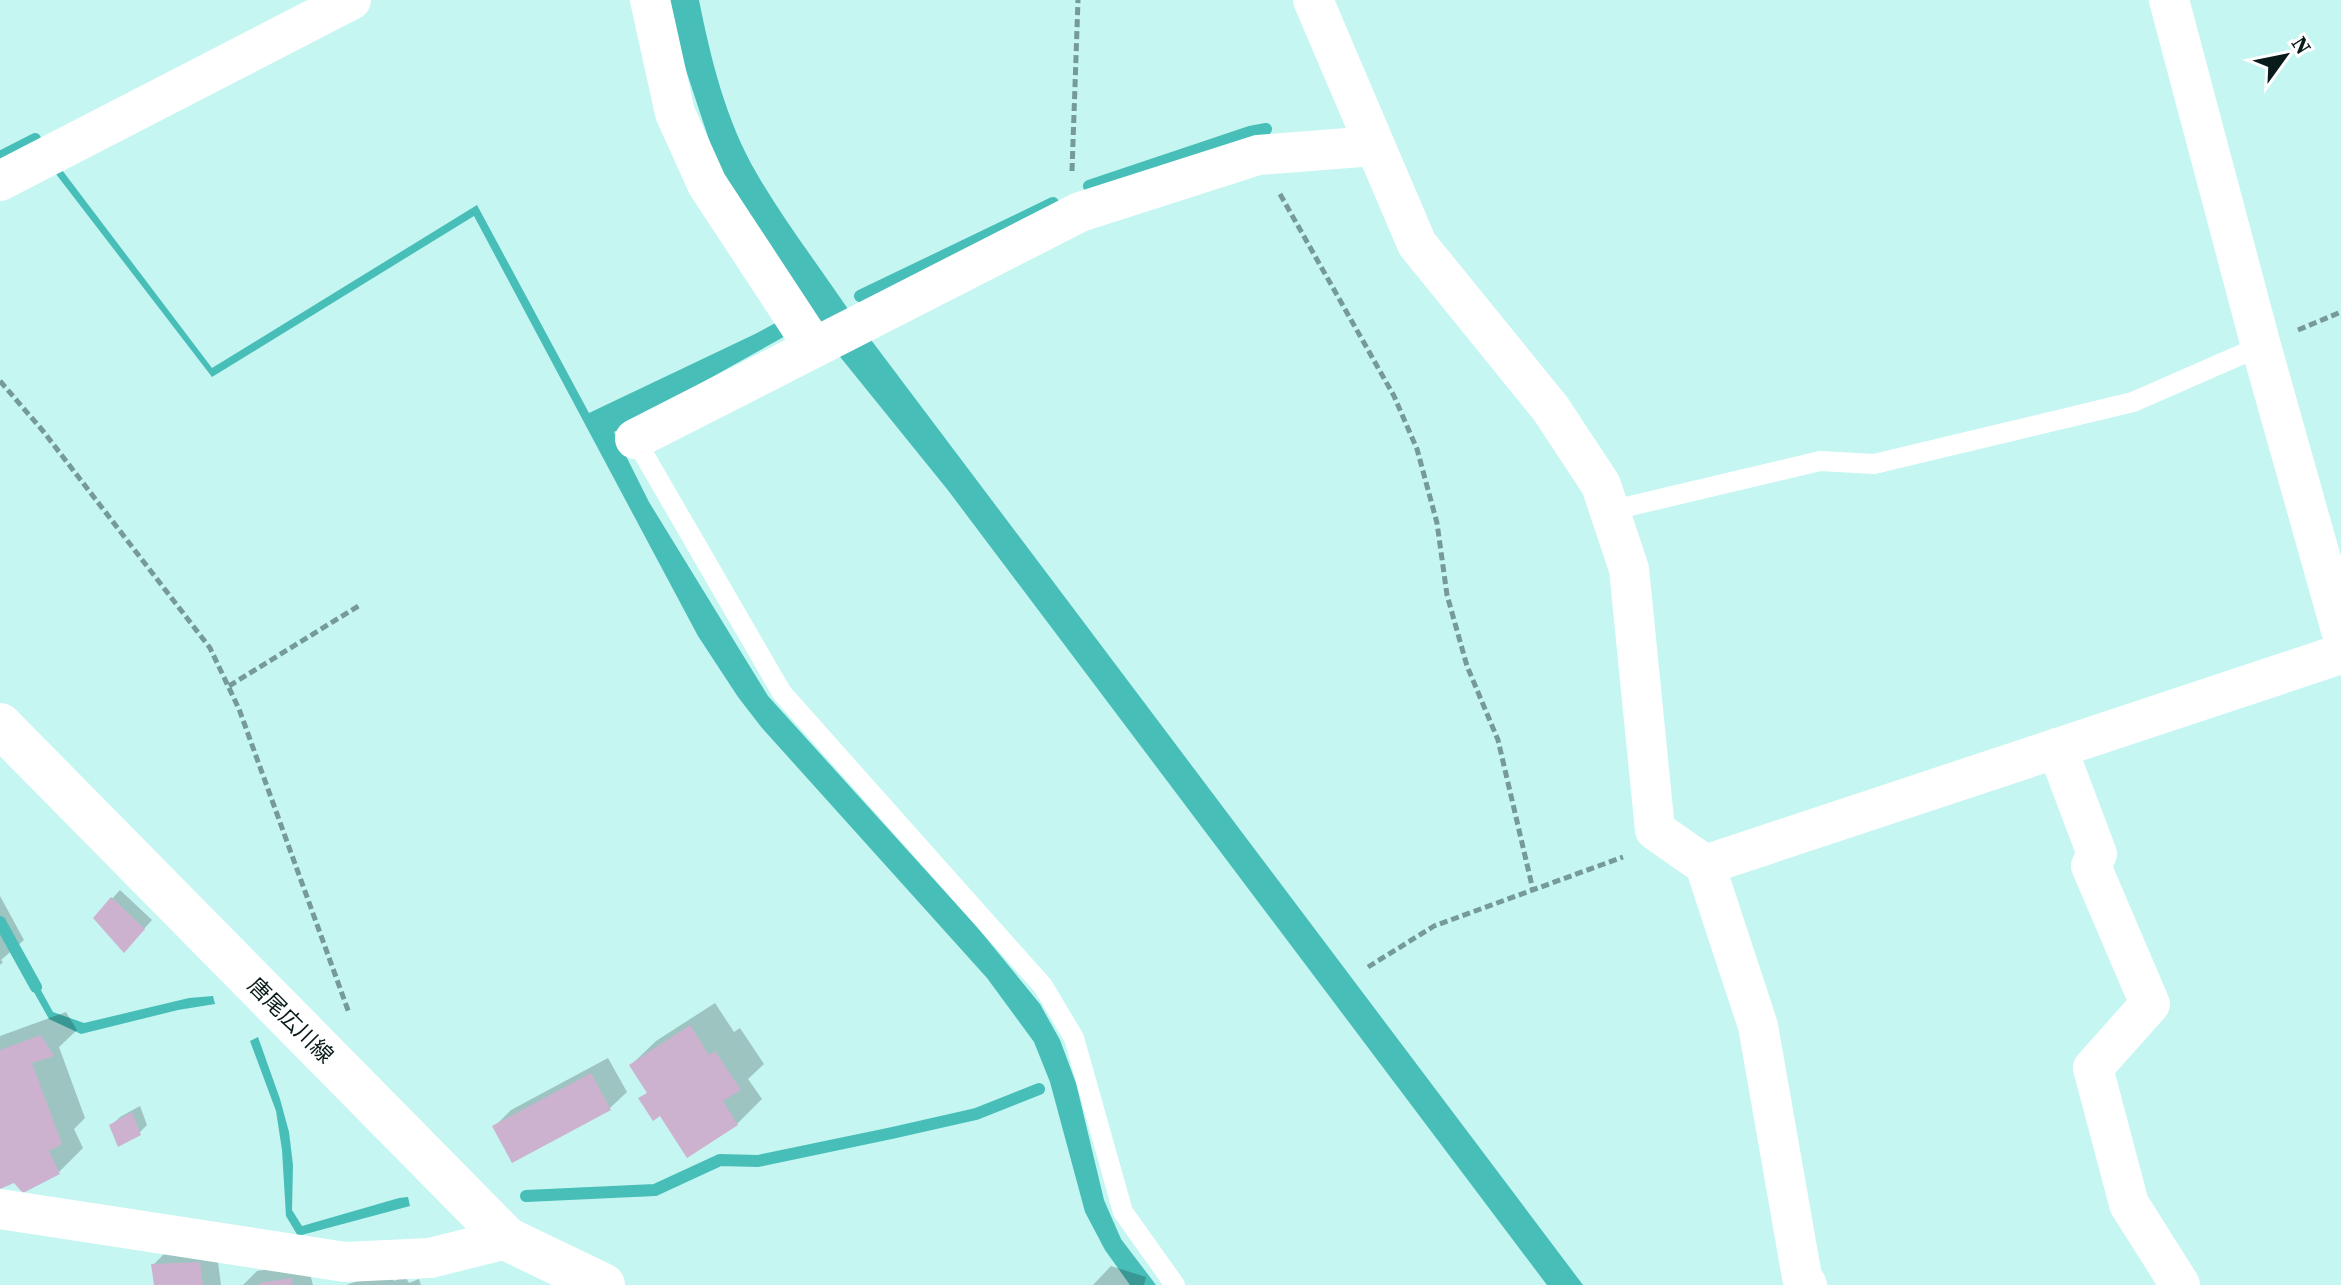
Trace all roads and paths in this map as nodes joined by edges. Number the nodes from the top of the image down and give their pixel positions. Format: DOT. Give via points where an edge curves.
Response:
graph roads {
  1 [pos="351,0"];
  2 [pos="650,0"];
  3 [pos="1078,0"];
  4 [pos="2169,0"];
  5 [pos="1319,2"];
  6 [pos="1374,146"];
  7 [pos="1258,155"];
  8 [pos="0,181"];
  9 [pos="1071,217"];
  10 [pos="819,345"];
  11 [pos="2261,346"];
  12 [pos="0,381"];
  13 [pos="635,439"];
  14 [pos="1609,511"];
  15 [pos="360,605"];
  16 [pos="2341,630"];
  17 [pos="2341,654"];
  18 [pos="229,686"];
  19 [pos="0,725"];
  20 [pos="2057,748"];
  21 [pos="1663,835"];
  22 [pos="1705,865"];
  23 [pos="1533,890"];
  24 [pos="1368,967"];
  25 [pos="354,1026"];
  26 [pos="0,1209"];
  27 [pos="507,1239"];
  28 [pos="603,1285"];
  29 [pos="1175,1285"];
  30 [pos="1807,1285"];
  31 [pos="2180,1285"];
  1 -- 8 [label="street"];
  2 -- 10 [label="street" via="675,113 707,184"];
  3 -- 9 [label="path"];
  4 -- 11 [label="street"];
  5 -- 6 [label="street"];
  6 -- 7 [label="street"];
  6 -- 14 [label="street" via="1417,244 1551,409 1601,485"];
  7 -- 9 [label="street"];
  7 -- 23 [label="path" via="1394,396 1417,449 1437,523 1447,595 1467,666 1498,740"];
  9 -- 10 [label="street"];
  10 -- 13 [label="street"];
  11 -- 14 [label="lane" via="2133,402 1874,464 1820,461"];
  11 -- 16 [label="street"];
  12 -- 18 [label="path" via="210,648"];
  13 -- 29 [label="lane" via="782,693 1043,986 1074,1038 1123,1212"];
  14 -- 21 [label="street" via="1629,569 1655,830"];
  15 -- 18 [label="path"];
  17 -- 20 [label="street"];
  18 -- 25 [label="path"];
  19 -- 27 [label="main road, 唐尾広川線"];
  20 -- 22 [label="street"];
  20 -- 31 [label="street" via="2097,854 2091,866 2150,1004 2093,1068 2129,1204"];
  21 -- 22 [label="street"];
  21 -- 23 [label="path" via="1646,848"];
  22 -- 30 [label="street" via="1758,1026 1785,1193"];
  23 -- 24 [label="path" via="1434,926"];
  26 -- 27 [label="street" via="345,1262 430,1258"];
  27 -- 28 [label="main road, 唐尾広川線"];
}
